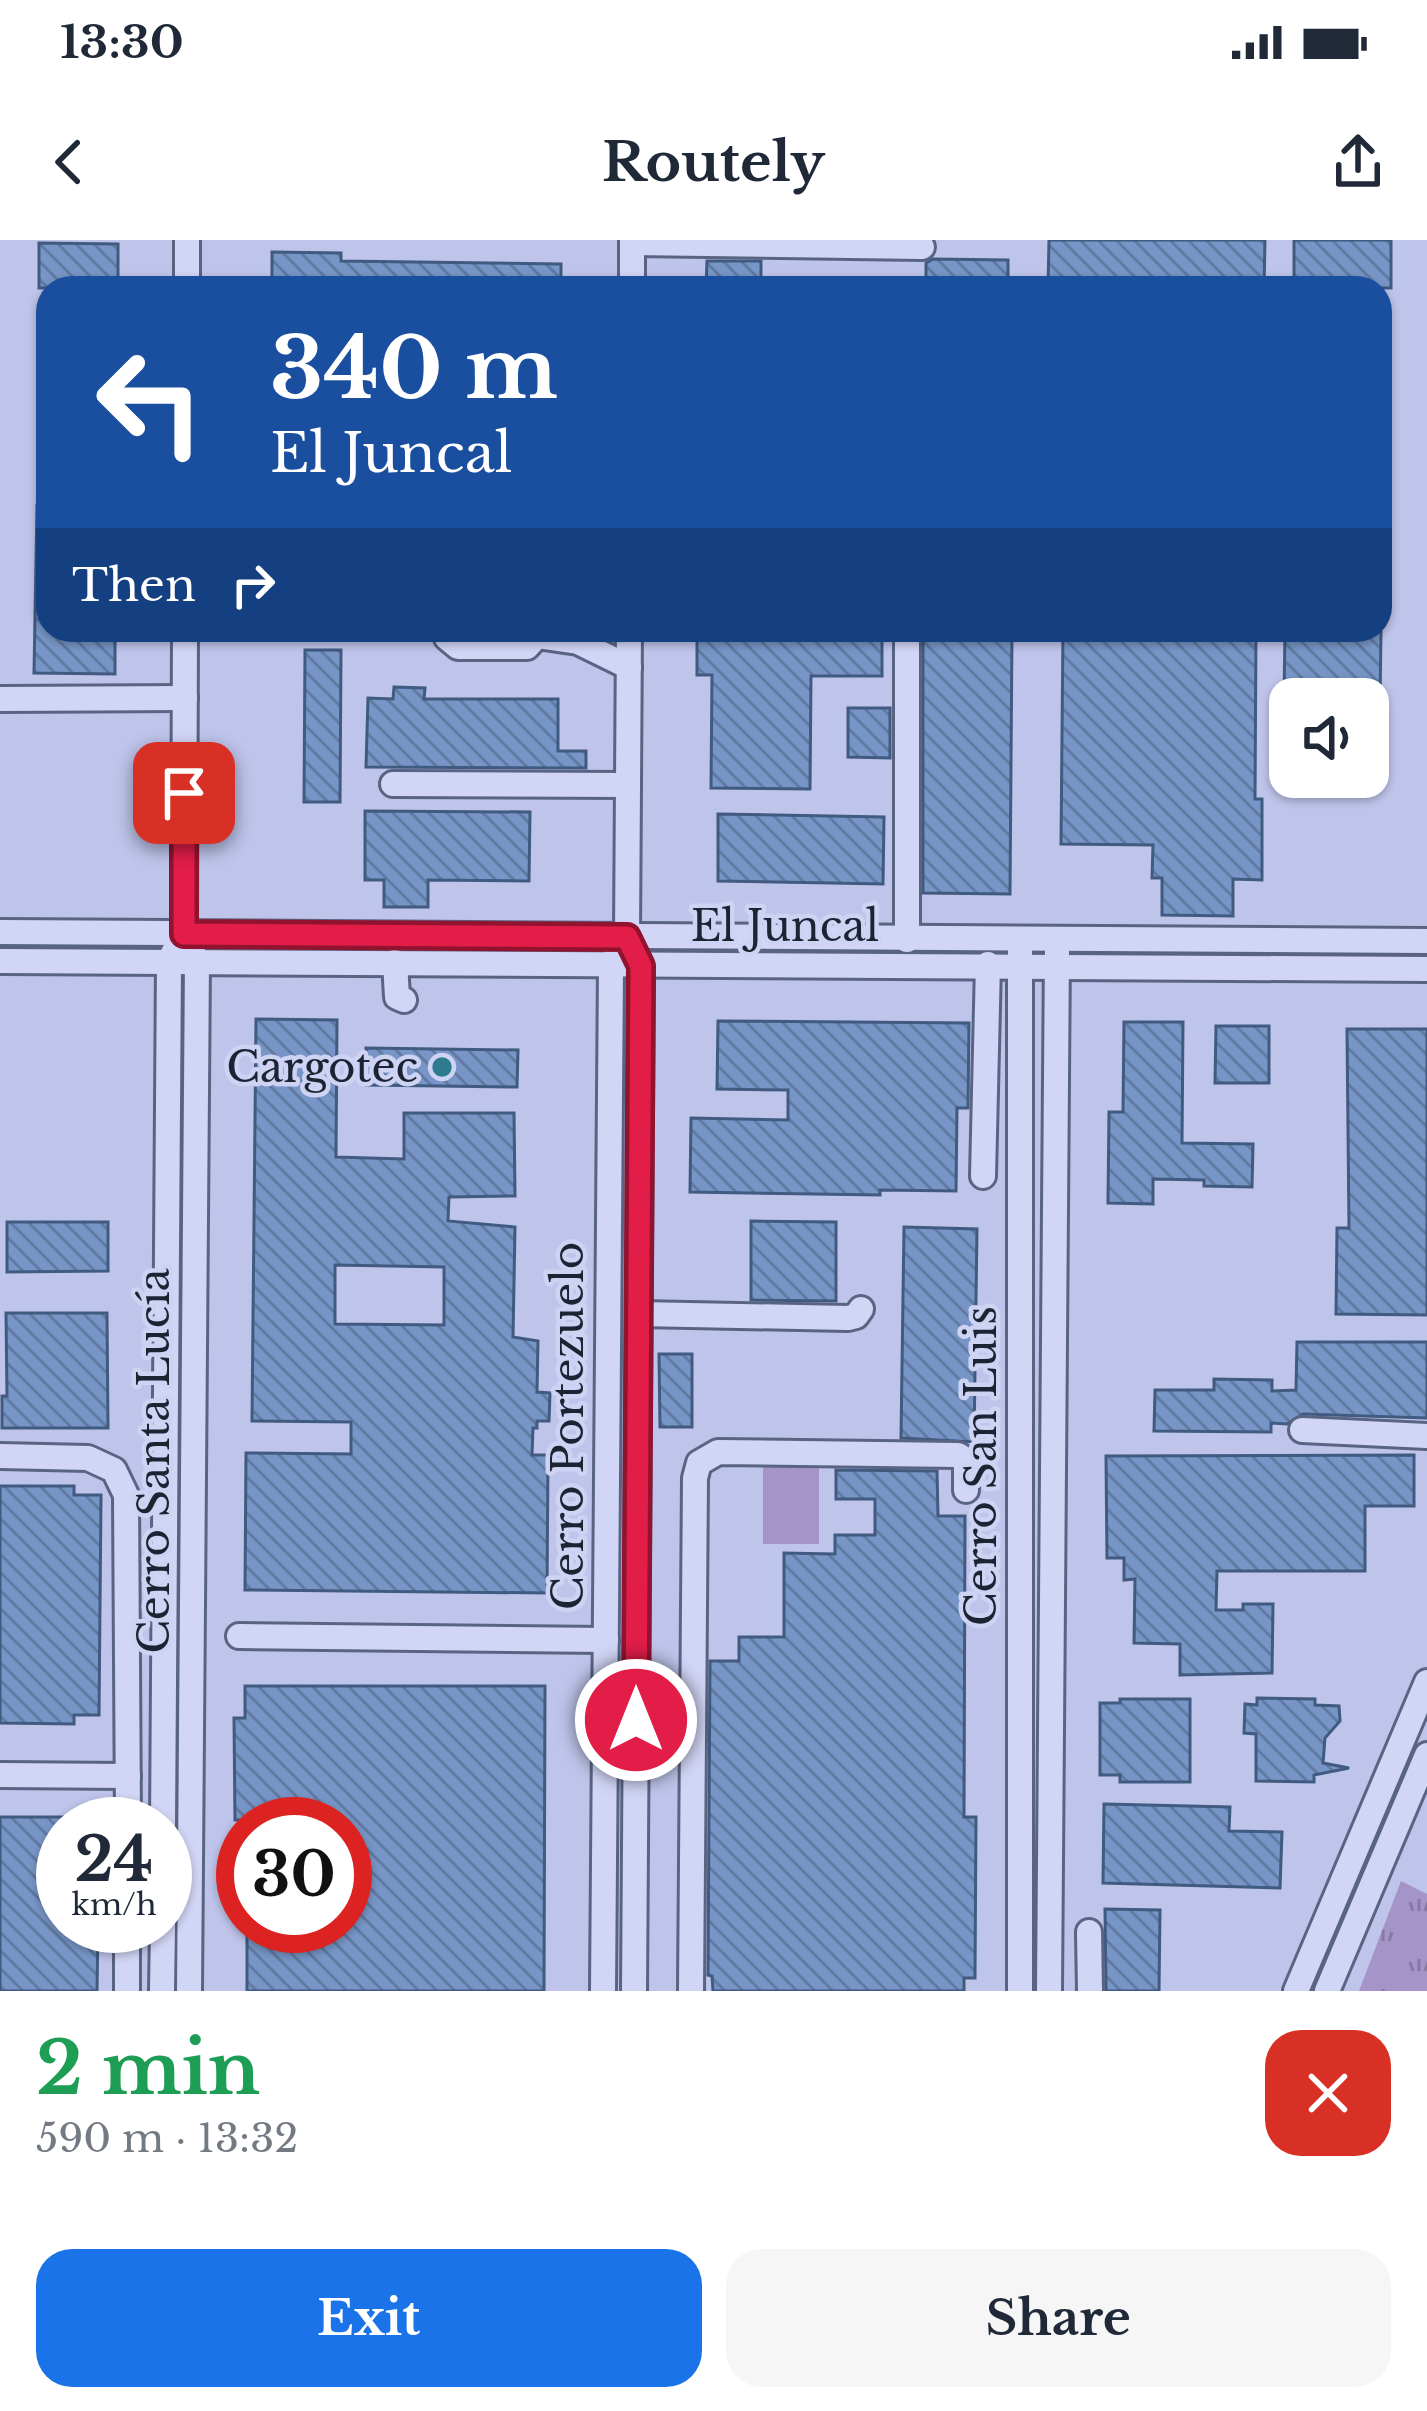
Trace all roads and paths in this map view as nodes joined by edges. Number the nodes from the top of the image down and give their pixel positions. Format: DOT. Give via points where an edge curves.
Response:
graph roads {
  1 [pos="187,240"];
  2 [pos="632,242"];
  3 [pos="922,247"];
  4 [pos="187,276"];
  5 [pos="632,276"];
  6 [pos="185,642"];
  7 [pos="450,642"];
  8 [pos="629,642"];
  9 [pos="908,642"];
  10 [pos="531,643"];
  11 [pos="629,667"];
  12 [pos="185,698"];
  13 [pos="0,699"];
  14 [pos="393,784"];
  15 [pos="628,785"];
  16 [pos="0,932"];
  17 [pos="184,934"];
  18 [pos="627,937"];
  19 [pos="907,940"];
  20 [pos="1427,941"];
  21 [pos="1020,952"];
  22 [pos="1057,953"];
  23 [pos="0,961"];
  24 [pos="169,961"];
  25 [pos="197,962"];
  26 [pos="395,962"];
  27 [pos="988,964"];
  28 [pos="611,966"];
  29 [pos="641,966"];
  30 [pos="1427,969"];
  31 [pos="404,1000"];
  32 [pos="983,1176"];
  33 [pos="861,1309"];
  34 [pos="639,1314"];
  35 [pos="1302,1430"];
  36 [pos="1427,1436"];
  37 [pos="0,1456"];
  38 [pos="966,1490"];
  39 [pos="239,1636"];
  40 [pos="606,1640"];
  41 [pos="1427,1682"];
  42 [pos="1427,1755"];
  43 [pos="0,1775"];
  44 [pos="128,1776"];
  45 [pos="128,1797"];
  46 [pos="164,1797"];
  47 [pos="1090,1932"];
  48 [pos="127,1953"];
  49 [pos="163,1953"];
  50 [pos="127,1991"];
  51 [pos="162,1991"];
  52 [pos="189,1991"];
  53 [pos="603,1991"];
  54 [pos="634,1991"];
  55 [pos="691,1991"];
  56 [pos="1020,1991"];
  57 [pos="1049,1991"];
  58 [pos="1090,1991"];
  59 [pos="1296,1991"];
  60 [pos="1327,1991"];
  1 -- 4 [label="street"];
  2 -- 3 [label="street"];
  2 -- 5 [label="street"];
  6 -- 12 [label="street, Cerro Santa Lucía"];
  7 -- 10 [label="street" via="471,654"];
  8 -- 11 [label="street, Cerro Portezuelo"];
  9 -- 19 [label="street"];
  10 -- 11 [label="street" via="578,642"];
  11 -- 15 [label="street, Cerro Portezuelo"];
  12 -- 13 [label="street"];
  12 -- 17 [label="street, Cerro Santa Lucía"];
  14 -- 15 [label="street"];
  15 -- 18 [label="street, Cerro Portezuelo"];
  16 -- 17 [label="street, El Juncal"];
  17 -- 18 [label="street, El Juncal"];
  17 -- 24 [label="street, Cerro Santa Lucía"];
  17 -- 25 [label="street, Cerro Santa Lucía"];
  18 -- 19 [label="street, El Juncal"];
  18 -- 28 [label="street, Cerro Portezuelo"];
  18 -- 29 [label="street, Cerro Portezuelo"];
  19 -- 21 [label="street, El Juncal"];
  20 -- 22 [label="street, El Juncal"];
  21 -- 22 [label="street, El Juncal"];
  21 -- 27 [label="street, El Juncal"];
  21 -- 56 [label="street, Cerro San Luis"];
  22 -- 30 [label="street, El Juncal"];
  22 -- 57 [label="street, Cerro San Luis"];
  23 -- 24 [label="street, El Juncal"];
  24 -- 25 [label="street, El Juncal"];
  24 -- 46 [label="street, Cerro Santa Lucía"];
  25 -- 26 [label="street, El Juncal"];
  25 -- 52 [label="street, Cerro Santa Lucía"];
  26 -- 28 [label="street, El Juncal"];
  26 -- 31 [label="street" via="397,997"];
  27 -- 29 [label="street, El Juncal"];
  27 -- 32 [label="street"];
  28 -- 29 [label="street, El Juncal"];
  28 -- 40 [label="street, Cerro Portezuelo"];
  29 -- 34 [label="street, Cerro Portezuelo"];
  33 -- 34 [label="street" via="848,1318"];
  34 -- 54 [label="street, Cerro Portezuelo"];
  35 -- 36 [label="street"];
  37 -- 44 [label="street" via="88,1459 114,1470 126,1495"];
  38 -- 55 [label="street" via="966,1460 958,1455 718,1452 697,1467"];
  39 -- 40 [label="street"];
  40 -- 53 [label="street, Cerro Portezuelo"];
  41 -- 59 [label="street"];
  42 -- 60 [label="street"];
  43 -- 44 [label="street"];
  44 -- 45 [label="street"];
  47 -- 58 [label="street"];
  48 -- 50 [label="street"];
  49 -- 51 [label="street"];
}
